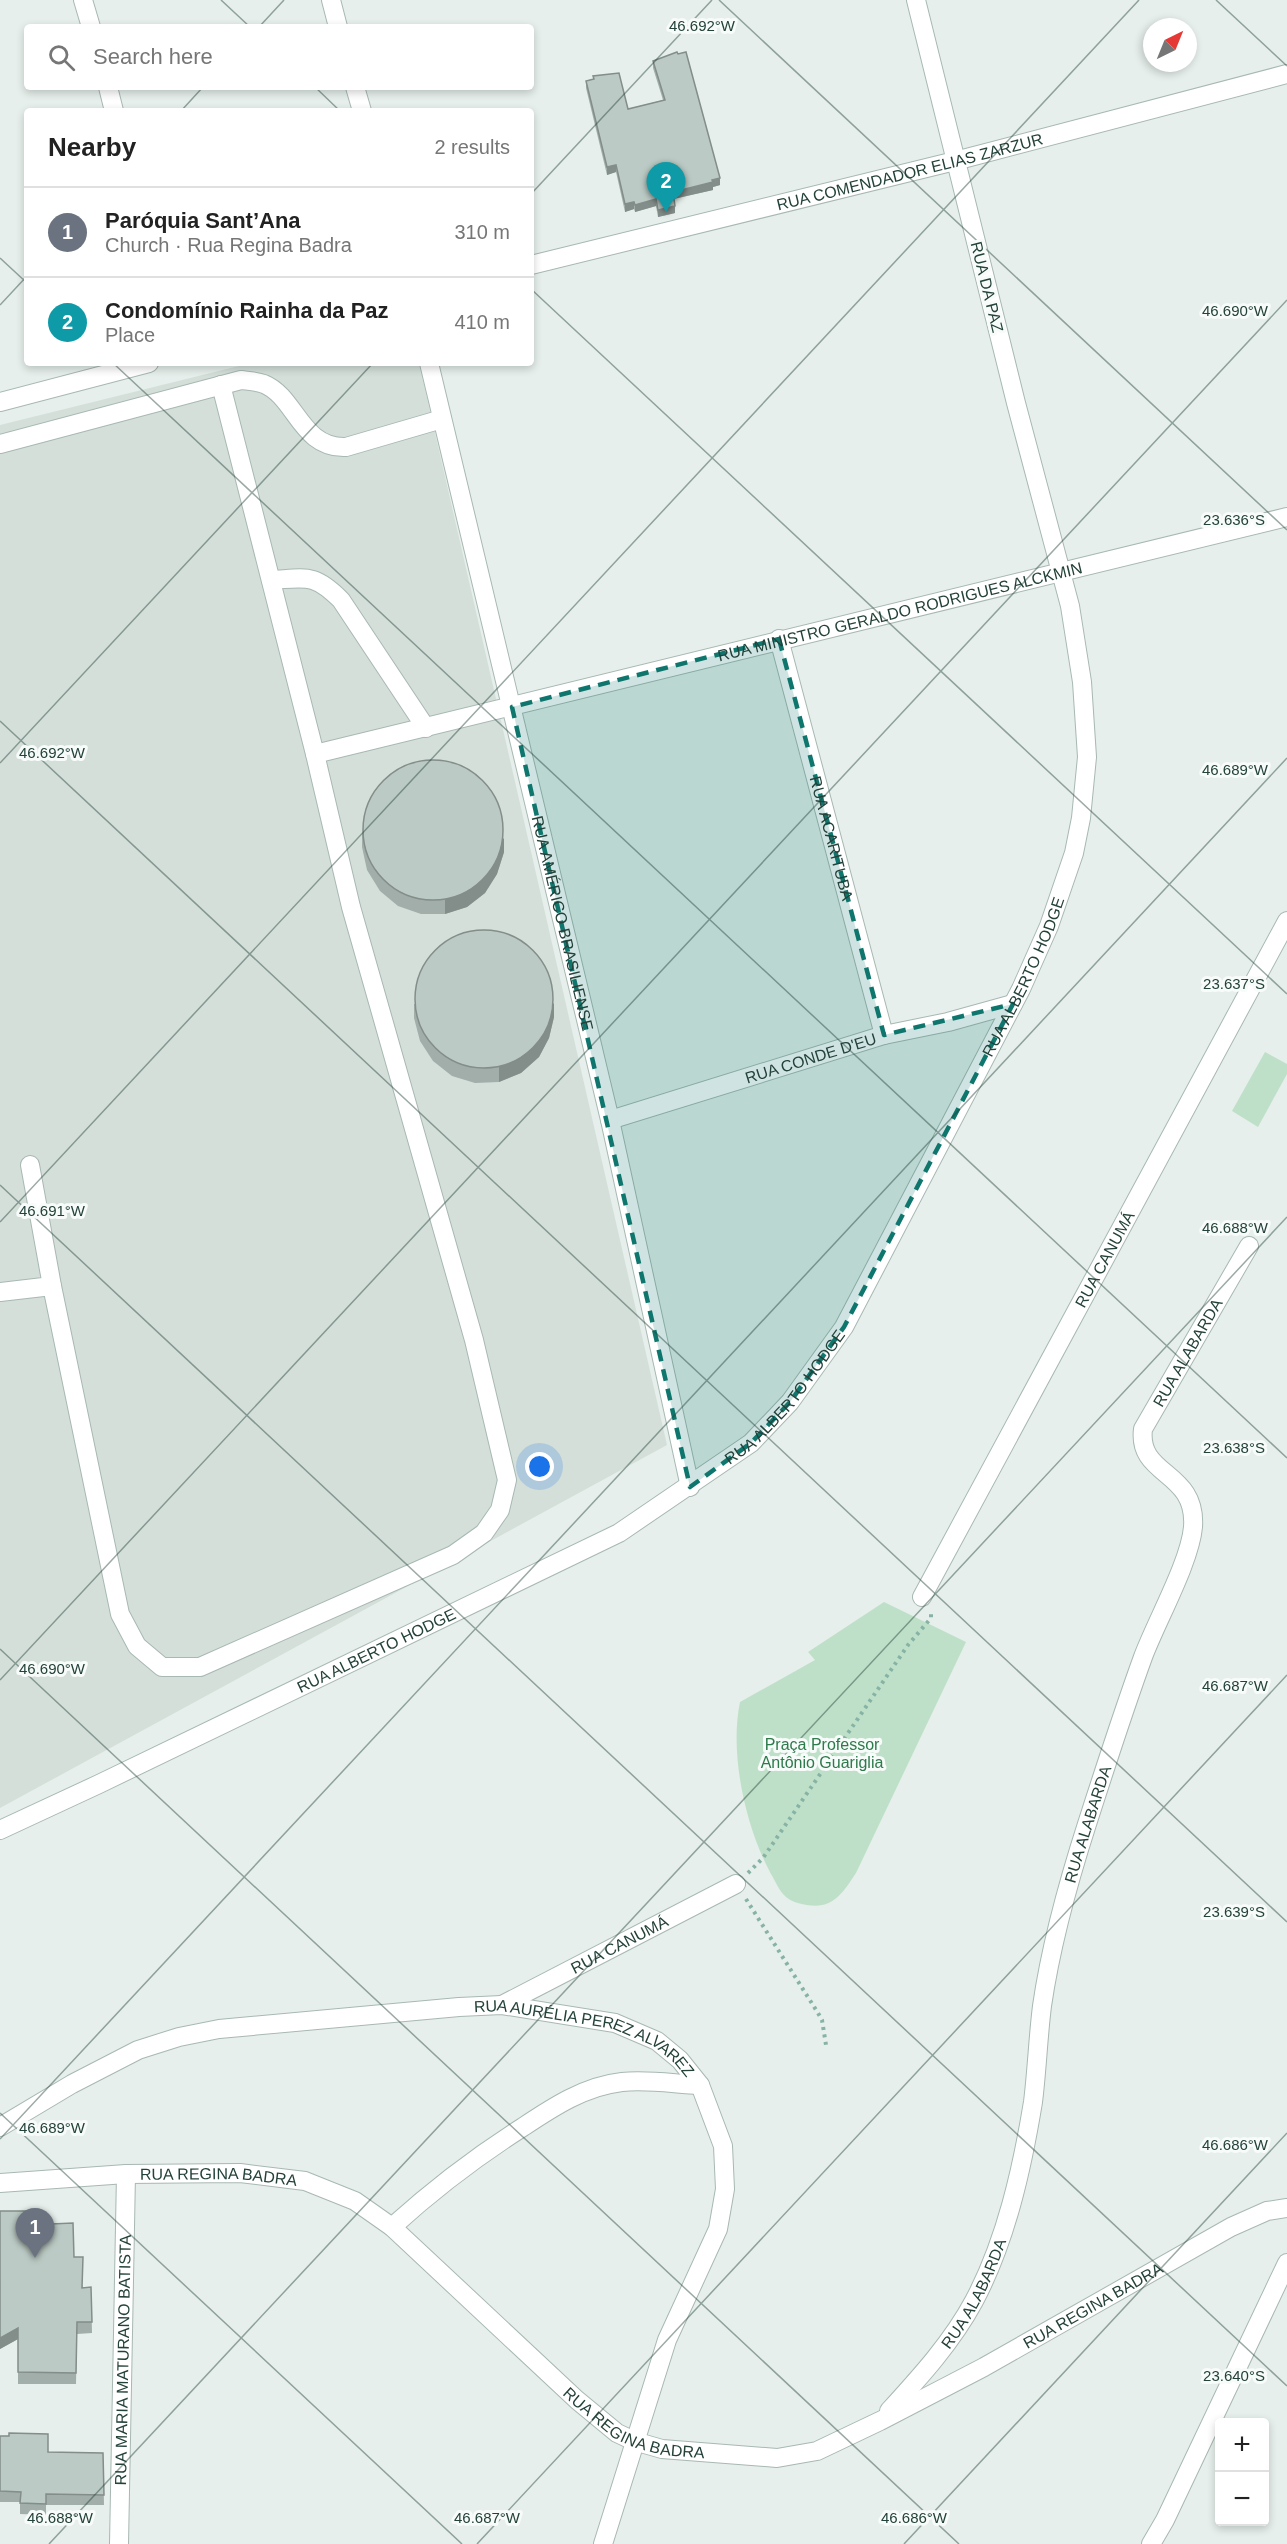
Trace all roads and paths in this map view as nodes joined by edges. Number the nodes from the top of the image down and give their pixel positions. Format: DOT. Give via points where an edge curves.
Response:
graph roads {
  1 [pos="83,0"];
  2 [pos="331,0"];
  3 [pos="916,0"];
  4 [pos="90,24"];
  5 [pos="337,24"];
  6 [pos="1287,74"];
  7 [pos="109,90"];
  8 [pos="356,90"];
  9 [pos="113,108"];
  10 [pos="361,108"];
  11 [pos="955,161"];
  12 [pos="534,264"];
  13 [pos="138,366"];
  14 [pos="430,366"];
  15 [pos="221,385"];
  16 [pos="0,402"];
  17 [pos="442,419"];
  18 [pos="0,444"];
  19 [pos="1287,517"];
  20 [pos="1062,573"];
  21 [pos="271,579"];
  22 [pos="779,639"];
  23 [pos="512,707"];
  24 [pos="426,728"];
  25 [pos="315,754"];
  26 [pos="1287,921"];
  27 [pos="1013,1004"];
  28 [pos="884,1035"];
  29 [pos="610,1120"];
  30 [pos="30,1165"];
  31 [pos="1249,1246"];
  32 [pos="52,1286"];
  33 [pos="0,1292"];
  34 [pos="690,1486"];
  35 [pos="922,1597"];
  36 [pos="931,1618"];
  37 [pos="0,1830"];
  38 [pos="736,1884"];
  39 [pos="757,1915"];
  40 [pos="502,2005"];
  41 [pos="826,2045"];
  42 [pos="700,2085"];
  43 [pos="0,2127"];
  44 [pos="126,2174"];
  45 [pos="0,2183"];
  46 [pos="1287,2208"];
  47 [pos="392,2227"];
  48 [pos="1287,2263"];
  49 [pos="880,2421"];
  50 [pos="634,2441"];
  51 [pos="119,2544"];
  52 [pos="603,2544"];
  53 [pos="1151,2544"];
  1 -- 4 [label="street"];
  2 -- 5 [label="street"];
  3 -- 11 [label="street, RUA DA PAZ"];
  6 -- 11 [label="street, RUA COMENDADOR ELIAS ZARZUR"];
  7 -- 9 [label="street"];
  8 -- 10 [label="street"];
  11 -- 12 [label="street, RUA COMENDADOR ELIAS ZARZUR"];
  11 -- 20 [label="street, RUA DA PAZ"];
  13 -- 16 [label="street"];
  14 -- 17 [label="street, RUA AMÉRICO BRASILIENSE"];
  15 -- 17 [label="street" via="241,380 266,384 307,430 335,447"];
  15 -- 18 [label="street"];
  15 -- 21 [label="street"];
  17 -- 23 [label="street, RUA AMÉRICO BRASILIENSE"];
  19 -- 20 [label="street, RUA MINISTRO GERALDO RODRIGUES ALCKMIN"];
  20 -- 22 [label="street, RUA MINISTRO GERALDO RODRIGUES ALCKMIN"];
  20 -- 27 [label="street, RUA ALBERTO HODGE" via="1082,682 1087,757 1081,818 1066,883"];
  21 -- 24 [label="street" via="307,578 324,583 341,600"];
  21 -- 25 [label="street"];
  22 -- 23 [label="street, RUA MINISTRO GERALDO RODRIGUES ALCKMIN"];
  22 -- 28 [label="street, RUA ACARITUBA"];
  23 -- 24 [label="street, RUA MINISTRO GERALDO RODRIGUES ALCKMIN"];
  23 -- 29 [label="street, RUA AMÉRICO BRASILIENSE"];
  24 -- 25 [label="street, RUA MINISTRO GERALDO RODRIGUES ALCKMIN"];
  25 -- 32 [label="street" via="351,907 474,1340 507,1480 500,1510 484,1533 453,1555 200,1667 162,1667 137,1646 120,1614"];
  26 -- 35 [label="street, RUA CANUMÁ"];
  27 -- 28 [label="street, RUA CONDE D'EU"];
  27 -- 34 [label="street, RUA ALBERTO HODGE" via="844,1327 790,1402 752,1443"];
  28 -- 29 [label="street, RUA CONDE D'EU"];
  29 -- 34 [label="street, RUA AMÉRICO BRASILIENSE"];
  30 -- 32 [label="street"];
  31 -- 49 [label="street, RUA ALABARDA" via="1143,1429 1144,1453 1186,1493 1193,1508 1193,1530 1143,1656 1067,1890 1042,2006 1033,2100 1018,2182 975,2300 953,2335"];
  32 -- 33 [label="street"];
  34 -- 37 [label="street, RUA ALBERTO HODGE" via="619,1533"];
  36 -- 38 [label="path" via="908,1645 763,1858"];
  38 -- 40 [label="street, RUA CANUMÁ"];
  39 -- 41 [label="path" via="822,2020"];
  40 -- 42 [label="street, RUA AURÉLIA PEREZ ALVAREZ" via="615,2023 657,2041"];
  40 -- 43 [label="street, RUA AURÉLIA PEREZ ALVAREZ" via="219,2029 179,2037 138,2050"];
  42 -- 47 [label="street" via="623,2082 596,2087 564,2100 439,2184"];
  42 -- 50 [label="street, RUA AURÉLIA PEREZ ALVAREZ" via="723,2146 725,2188 718,2229 667,2340"];
  44 -- 45 [label="street, RUA REGINA BADRA"];
  44 -- 47 [label="street, RUA REGINA BADRA" via="240,2173 305,2181 355,2201"];
  44 -- 51 [label="street, RUA MARIA MATURANO BATISTA"];
  46 -- 49 [label="street, RUA REGINA BADRA" via="1267,2211 1231,2227 984,2367"];
  47 -- 50 [label="street, RUA REGINA BADRA" via="601,2422"];
  48 -- 53 [label="street"];
  49 -- 50 [label="street, RUA REGINA BADRA" via="817,2451 777,2458 662,2450"];
  50 -- 52 [label="street, RUA AURÉLIA PEREZ ALVAREZ"];
}
